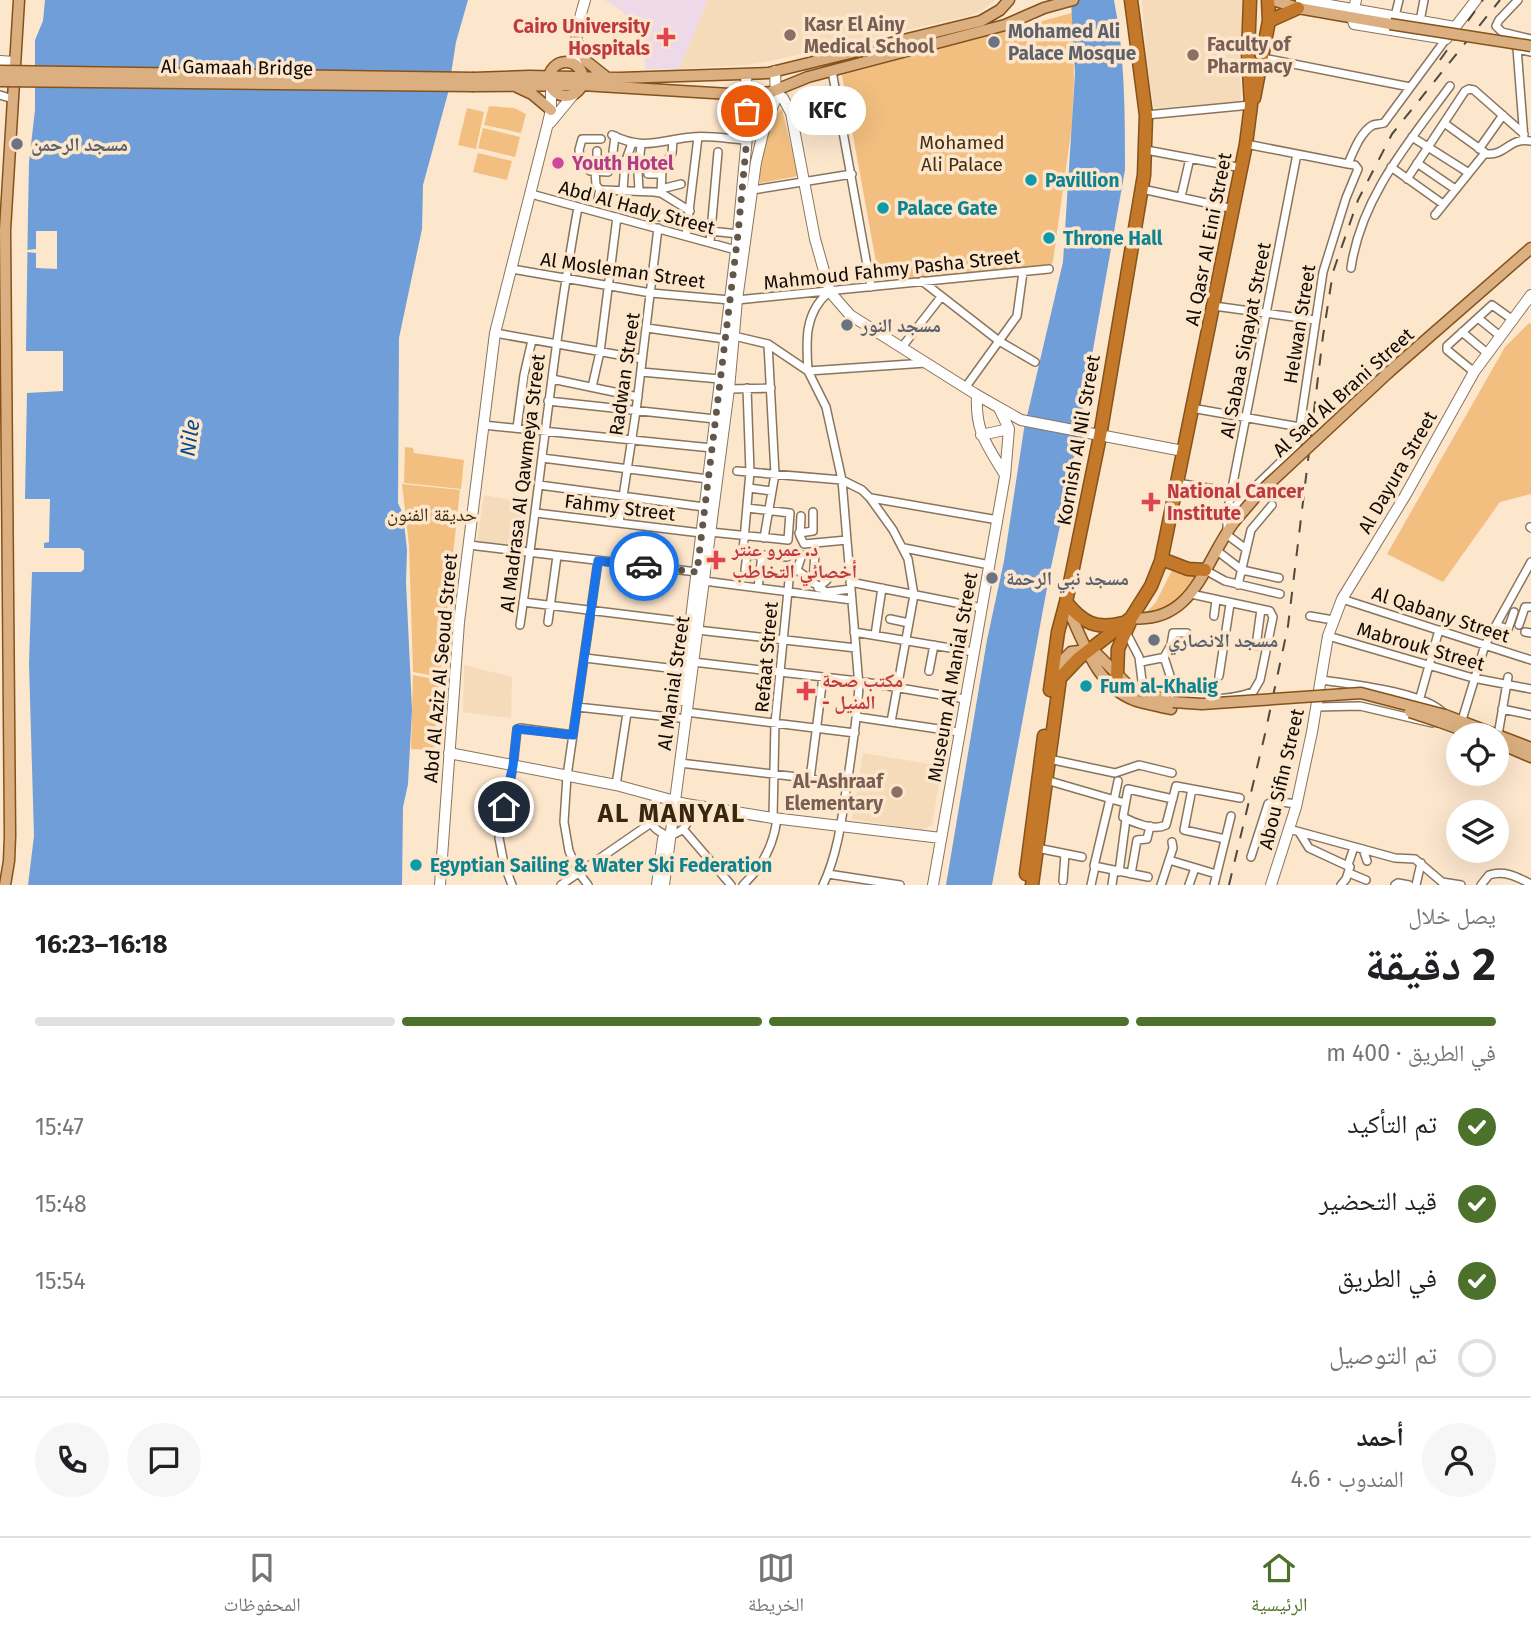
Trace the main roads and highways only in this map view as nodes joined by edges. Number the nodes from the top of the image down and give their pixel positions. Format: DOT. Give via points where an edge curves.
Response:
graph roads {
  1 [pos="19,0"];
  2 [pos="1009,0"];
  3 [pos="1073,0"];
  4 [pos="1131,0"];
  5 [pos="1250,0"];
  6 [pos="1271,0"];
  7 [pos="1042,4"];
  8 [pos="1300,4"];
  9 [pos="1354,9"];
  10 [pos="1269,21"];
  11 [pos="576,40"];
  12 [pos="1531,46"];
  13 [pos="0,71"];
  14 [pos="581,76"];
  15 [pos="611,78"];
  16 [pos="0,81"];
  17 [pos="474,82"];
  18 [pos="550,83"];
  19 [pos="511,85"];
  20 [pos="1251,105"];
  21 [pos="551,110"];
  22 [pos="5,144"];
  23 [pos="3,230"];
  24 [pos="1531,248"];
  25 [pos="2,320"];
  26 [pos="1198,380"];
  27 [pos="4,394"];
  28 [pos="4,485"];
  29 [pos="4,551"];
  30 [pos="1167,561"];
  31 [pos="1205,570"];
  32 [pos="1066,603"];
  33 [pos="1133,616"];
  34 [pos="4,647"];
  35 [pos="1087,652"];
  36 [pos="1052,671"];
  37 [pos="1117,676"];
  38 [pos="1173,702"];
  39 [pos="1442,718"];
  40 [pos="1452,723"];
  41 [pos="1468,723"];
  42 [pos="4,731"];
  43 [pos="1509,742"];
  44 [pos="1509,745"];
  45 [pos="1531,748"];
  46 [pos="1531,757"];
  47 [pos="5,811"];
  48 [pos="5,864"];
  49 [pos="5,885"];
  50 [pos="1024,885"];
  51 [pos="1032,885"];
  1 -- 22 [label="main road" via="13,99"];
  2 -- 15 [label="main road" via="981,21 775,71"];
  3 -- 7 [label="main road"];
  4 -- 32 [label="highway, Kornish Al Nil Street" via="1146,115 1142,189"];
  5 -- 20 [label="highway, Al Qasr Al Eini Street"];
  6 -- 8 [label="main road"];
  6 -- 10 [label="highway, Al Qasr Al Eini Street"];
  7 -- 14 [label="main road" via="1005,25 796,81 765,94"];
  8 -- 9 [label="main road"];
  8 -- 10 [label="highway"];
  9 -- 12 [label="main road, bridge"];
  10 -- 20 [label="highway, Al Qasr Al Eini Street"];
  11 -- 15 [label="main road" via="590,65"];
  13 -- 17 [label="main road, Al Gamaah Bridge, bridge"];
  14 -- 15 [label="main road"];
  14 -- 18 [label="main road"];
  14 -- 18 [label="main road" via="574,94 561,96"];
  14 -- 18 [label="main road" via="568,62 560,63 552,70"];
  16 -- 17 [label="main road, Al Gamaah Bridge, bridge"];
  17 -- 18 [label="main road"];
  17 -- 19 [label="main road"];
  18 -- 19 [label="main road"];
  19 -- 21 [label="main road"];
  20 -- 26 [label="highway, Al Qasr Al Eini Street"];
  22 -- 23 [label="main road"];
  23 -- 25 [label="main road"];
  24 -- 31 [label="main road, Al Sad Al Brani Street, bridge" via="1231,518"];
  25 -- 27 [label="main road"];
  26 -- 30 [label="highway, Al Qasr Al Eini Street" via="1197,408"];
  26 -- 33 [label="highway, Al Qasr Al Eini Street" via="1161,561"];
  27 -- 28 [label="main road"];
  28 -- 29 [label="main road"];
  29 -- 34 [label="main road"];
  30 -- 31 [label="highway"];
  30 -- 33 [label="highway, Al Qasr Al Eini Street" via="1152,598"];
  31 -- 33 [label="main road, Al Sad Al Brani Street" via="1177,608 1162,617"];
  32 -- 33 [label="highway" via="1078,617 1095,625 1114,625"];
  32 -- 35 [label="main road"];
  32 -- 36 [label="highway, Kornish Al Nil Street"];
  33 -- 35 [label="highway, Al Qasr Al Eini Street"];
  33 -- 37 [label="highway" via="1118,649"];
  34 -- 42 [label="main road"];
  35 -- 36 [label="main road" via="1071,652"];
  35 -- 37 [label="main road" via="1100,657"];
  35 -- 38 [label="main road" via="1123,694 1145,703"];
  35 -- 51 [label="highway" via="1060,678"];
  36 -- 50 [label="highway, Kornish Al Nil Street"];
  37 -- 38 [label="main road" via="1131,688"];
  38 -- 39 [label="main road, bridge" via="1203,710 1362,699"];
  39 -- 40 [label="main road"];
  39 -- 41 [label="main road"];
  42 -- 47 [label="main road"];
  43 -- 45 [label="main road"];
  44 -- 46 [label="main road"];
  47 -- 48 [label="main road"];
  48 -- 49 [label="main road"];
}
